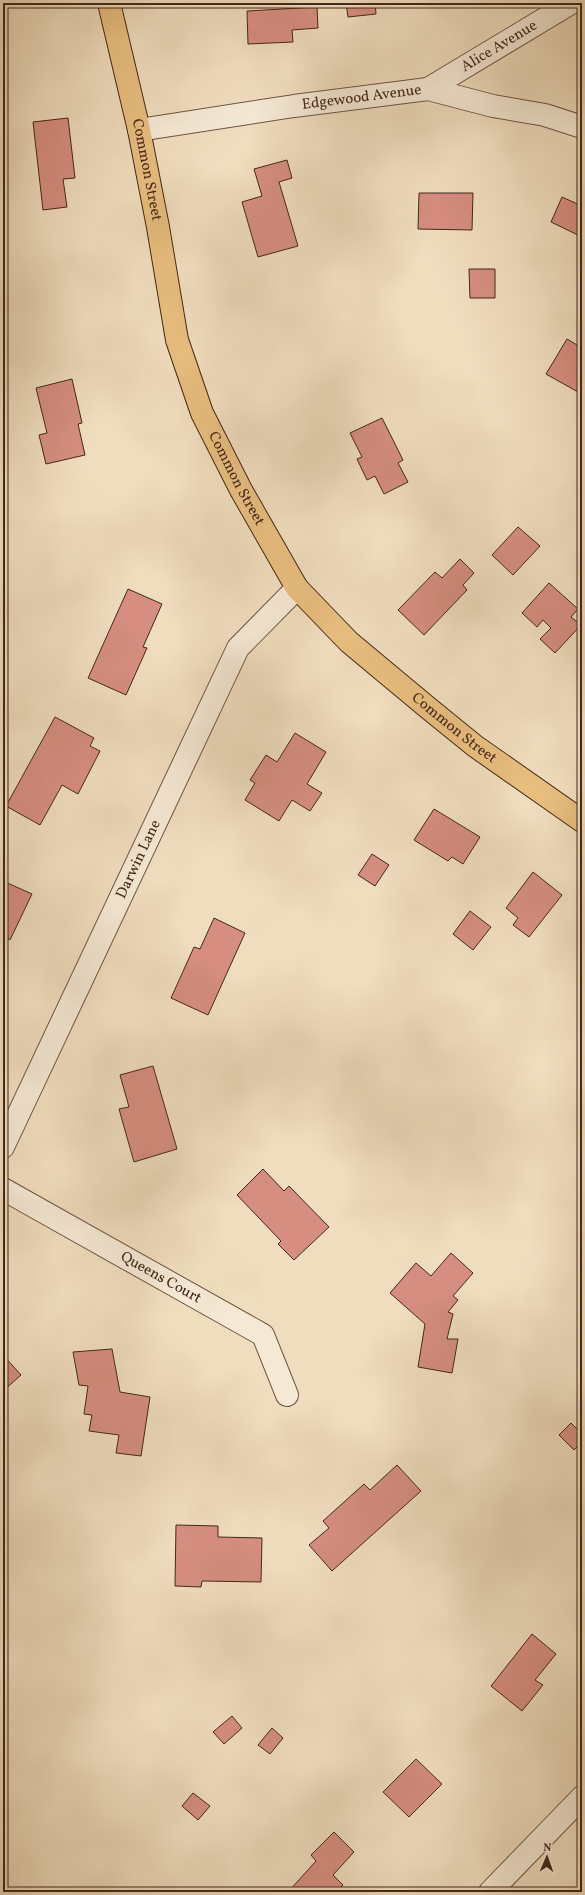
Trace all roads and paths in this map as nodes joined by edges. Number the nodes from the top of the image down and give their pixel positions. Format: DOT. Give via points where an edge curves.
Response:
graph roads {
  1 [pos="109,3"];
  2 [pos="571,3"];
  3 [pos="428,89"];
  4 [pos="582,127"];
  5 [pos="139,130"];
  6 [pos="297,588"];
  7 [pos="582,821"];
  8 [pos="3,1147"];
  9 [pos="3,1190"];
  10 [pos="287,1395"];
  11 [pos="582,1797"];
  12 [pos="490,1892"];
  1 -- 5 [label="main road, Common Street"];
  2 -- 3 [label="street, Alice Avenue"];
  3 -- 4 [label="street, Edgewood Avenue" via="493,106 545,115"];
  3 -- 5 [label="street, Edgewood Avenue"];
  5 -- 6 [label="main road, Common Street" via="177,340 202,413 241,490"];
  6 -- 7 [label="main road, Common Street" via="349,642 427,707 475,746"];
  6 -- 8 [label="street, Darwin Lane" via="238,648"];
  9 -- 10 [label="street, Queens Court" via="263,1335"];
  11 -- 12 [label="street"];
}
